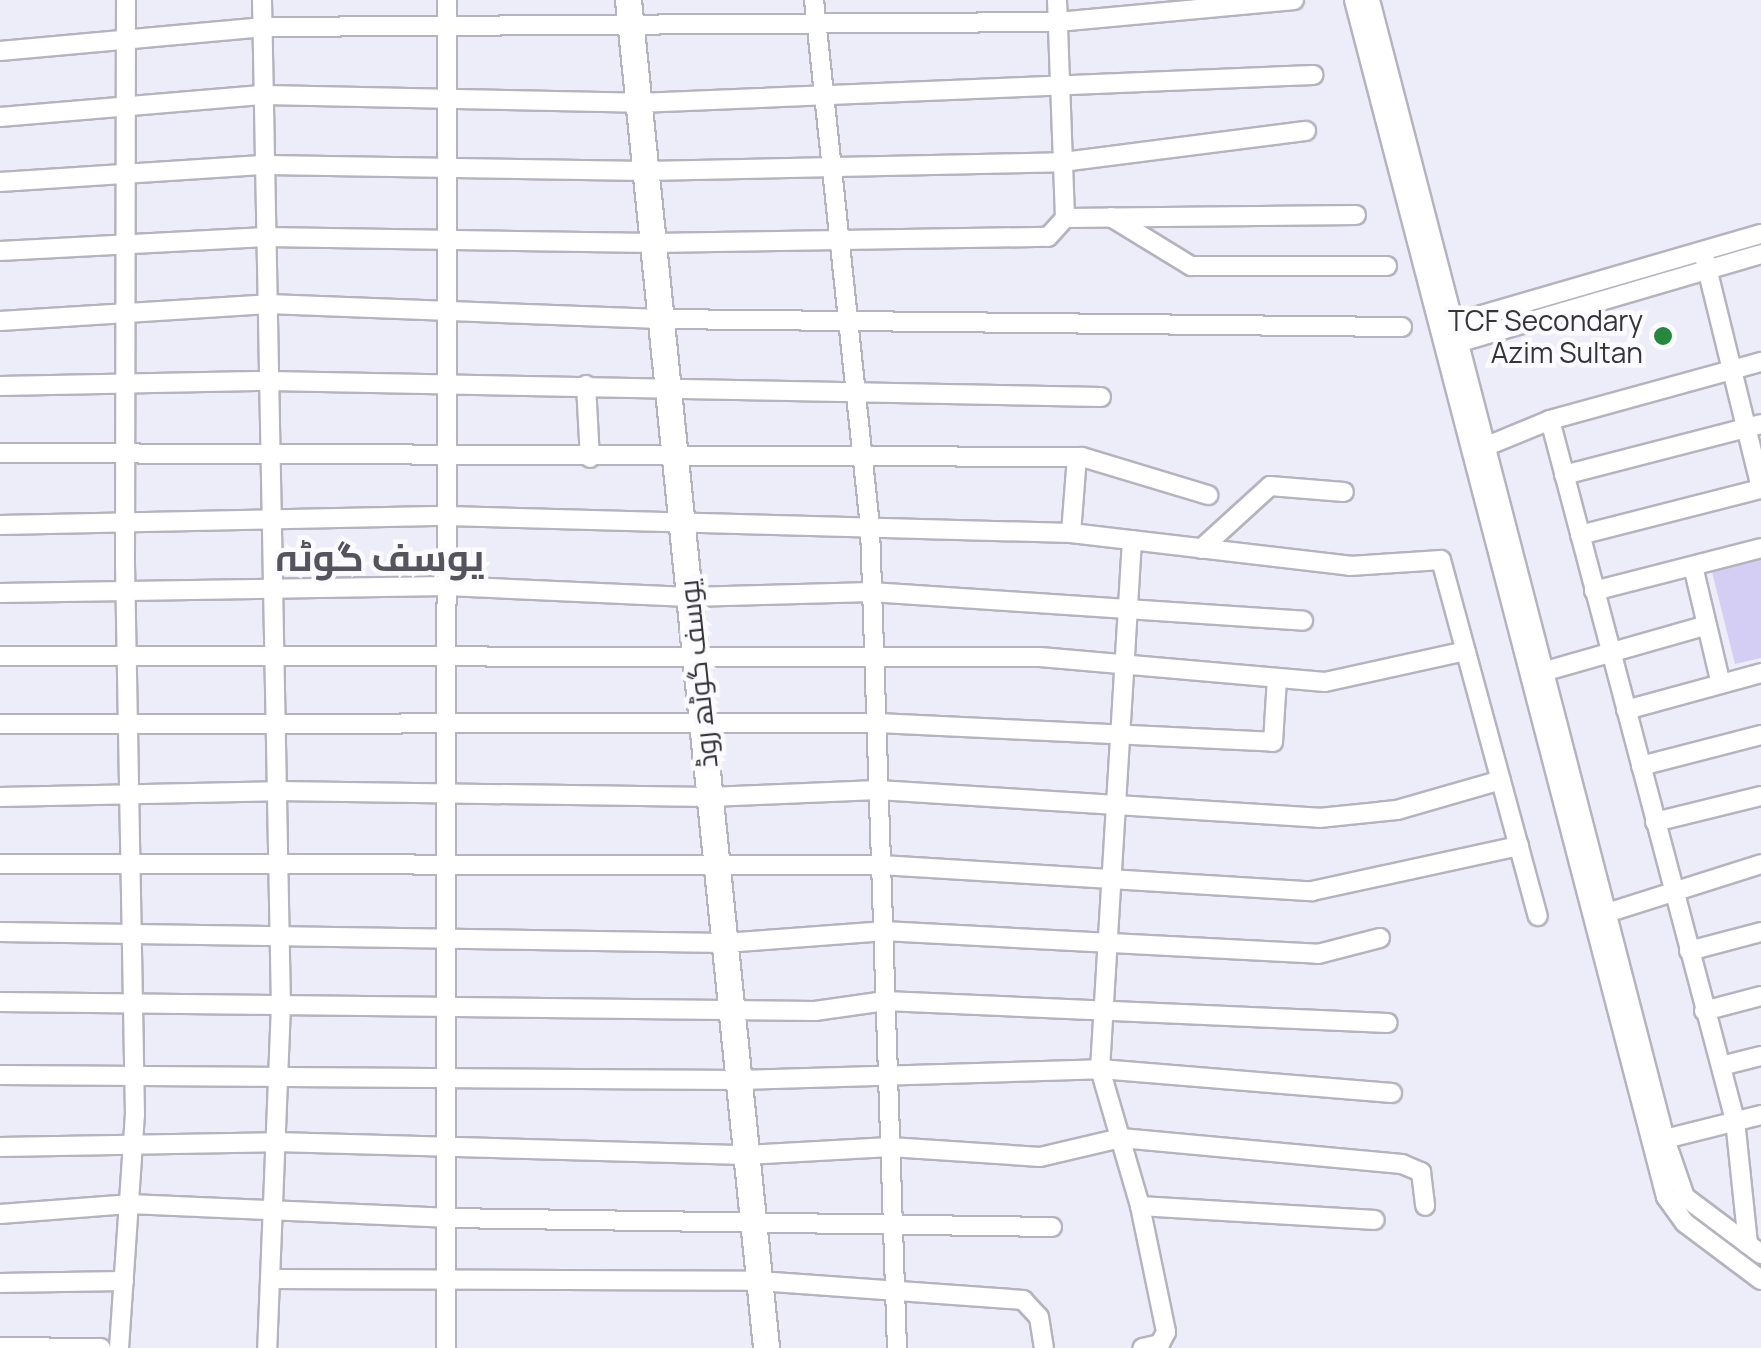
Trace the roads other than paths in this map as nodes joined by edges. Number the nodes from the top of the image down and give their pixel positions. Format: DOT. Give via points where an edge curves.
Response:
graph roads {
  1 [pos="126,0"];
  2 [pos="262,0"];
  3 [pos="447,0"];
  4 [pos="628,0"];
  5 [pos="814,0"];
  6 [pos="1057,0"];
  7 [pos="1294,0"];
  8 [pos="1354,0"];
  9 [pos="1370,0"];
  10 [pos="1058,22"];
  11 [pos="817,24"];
  12 [pos="447,26"];
  13 [pos="262,27"];
  14 [pos="631,28"];
  15 [pos="126,40"];
  16 [pos="0,51"];
  17 [pos="1313,75"];
  18 [pos="1060,90"];
  19 [pos="264,94"];
  20 [pos="824,96"];
  21 [pos="447,98"];
  22 [pos="638,103"];
  23 [pos="126,106"];
  24 [pos="0,116"];
  25 [pos="1306,131"];
  26 [pos="1063,162"];
  27 [pos="265,165"];
  28 [pos="832,166"];
  29 [pos="448,167"];
  30 [pos="646,171"];
  31 [pos="126,174"];
  32 [pos="0,182"];
  33 [pos="1356,215"];
  34 [pos="1111,217"];
  35 [pos="1065,218"];
  36 [pos="1761,234"];
  37 [pos="266,238"];
  38 [pos="448,239"];
  39 [pos="839,240"];
  40 [pos="653,243"];
  41 [pos="126,245"];
  42 [pos="1702,249"];
  43 [pos="0,251"];
  44 [pos="1761,254"];
  45 [pos="1387,266"];
  46 [pos="1708,268"];
  47 [pos="268,304"];
  48 [pos="448,310"];
  49 [pos="126,313"];
  50 [pos="661,319"];
  51 [pos="848,319"];
  52 [pos="0,322"];
  53 [pos="1447,324"];
  54 [pos="1402,327"];
  55 [pos="1452,344"];
  56 [pos="1761,362"];
  57 [pos="1730,371"];
  58 [pos="269,381"];
  59 [pos="126,384"];
  60 [pos="448,384"];
  61 [pos="586,384"];
  62 [pos="0,386"];
  63 [pos="855,389"];
  64 [pos="668,390"];
  65 [pos="1101,398"];
  66 [pos="1550,420"];
  67 [pos="1753,426"];
  68 [pos="1487,446"];
  69 [pos="270,451"];
  70 [pos="0,453"];
  71 [pos="125,455"];
  72 [pos="447,457"];
  73 [pos="1077,457"];
  74 [pos="590,458"];
  75 [pos="862,458"];
  76 [pos="675,459"];
  77 [pos="1564,475"];
  78 [pos="1761,488"];
  79 [pos="1344,492"];
  80 [pos="1208,494"];
  81 [pos="447,516"];
  82 [pos="272,520"];
  83 [pos="125,523"];
  84 [pos="0,525"];
  85 [pos="682,527"];
  86 [pos="870,527"];
  87 [pos="1072,533"];
  88 [pos="1580,536"];
  89 [pos="1132,540"];
  90 [pos="1201,548"];
  91 [pos="1761,548"];
  92 [pos="1692,566"];
  93 [pos="447,586"];
  94 [pos="273,589"];
  95 [pos="1594,590"];
  96 [pos="125,591"];
  97 [pos="872,592"];
  98 [pos="0,593"];
  99 [pos="689,596"];
  100 [pos="1128,606"];
  101 [pos="1303,621"];
  102 [pos="1706,625"];
  103 [pos="1610,648"];
  104 [pos="1466,651"];
  105 [pos="0,656"];
  106 [pos="126,656"];
  107 [pos="274,656"];
  108 [pos="447,657"];
  109 [pos="874,659"];
  110 [pos="696,660"];
  111 [pos="1124,665"];
  112 [pos="1546,671"];
  113 [pos="1761,673"];
  114 [pos="1277,678"];
  115 [pos="1721,684"];
  116 [pos="1626,710"];
  117 [pos="876,723"];
  118 [pos="0,724"];
  119 [pos="127,724"];
  120 [pos="276,725"];
  121 [pos="445,725"];
  122 [pos="702,727"];
  123 [pos="1120,734"];
  124 [pos="1761,734"];
  125 [pos="1641,766"];
  126 [pos="1501,780"];
  127 [pos="878,790"];
  128 [pos="277,791"];
  129 [pos="444,794"];
  130 [pos="1761,796"];
  131 [pos="128,797"];
  132 [pos="0,798"];
  133 [pos="710,798"];
  134 [pos="1116,807"];
  135 [pos="1655,822"];
  136 [pos="1519,846"];
  137 [pos="0,864"];
  138 [pos="881,864"];
  139 [pos="1761,864"];
  140 [pos="130,865"];
  141 [pos="278,866"];
  142 [pos="445,867"];
  143 [pos="717,868"];
  144 [pos="1112,880"];
  145 [pos="1672,888"];
  146 [pos="1610,912"];
  147 [pos="1538,916"];
  148 [pos="0,932"];
  149 [pos="883,932"];
  150 [pos="1761,932"];
  151 [pos="131,934"];
  152 [pos="280,936"];
  153 [pos="1380,938"];
  154 [pos="445,940"];
  155 [pos="724,942"];
  156 [pos="1108,946"];
  157 [pos="1689,951"];
  158 [pos="1761,996"];
  159 [pos="885,1001"];
  160 [pos="0,1002"];
  161 [pos="132,1004"];
  162 [pos="281,1005"];
  163 [pos="445,1007"];
  164 [pos="731,1008"];
  165 [pos="1104,1008"];
  166 [pos="1704,1010"];
  167 [pos="1388,1023"];
  168 [pos="1761,1056"];
  169 [pos="1721,1066"];
  170 [pos="1100,1068"];
  171 [pos="0,1075"];
  172 [pos="134,1076"];
  173 [pos="888,1076"];
  174 [pos="278,1078"];
  175 [pos="446,1080"];
  176 [pos="738,1080"];
  177 [pos="1392,1093"];
  178 [pos="1761,1114"];
  179 [pos="1735,1120"];
  180 [pos="1120,1138"];
  181 [pos="1665,1139"];
  182 [pos="276,1142"];
  183 [pos="133,1145"];
  184 [pos="890,1147"];
  185 [pos="0,1148"];
  186 [pos="446,1148"];
  187 [pos="746,1155"];
  188 [pos="1752,1186"];
  189 [pos="130,1204"];
  190 [pos="1140,1206"];
  191 [pos="1425,1206"];
  192 [pos="273,1213"];
  193 [pos="0,1214"];
  194 [pos="446,1218"];
  195 [pos="1375,1220"];
  196 [pos="753,1222"];
  197 [pos="1052,1227"];
  198 [pos="893,1228"];
  199 [pos="1755,1249"];
  200 [pos="270,1279"];
  201 [pos="1761,1280"];
  202 [pos="124,1281"];
  203 [pos="446,1281"];
  204 [pos="759,1281"];
  205 [pos="0,1283"];
  206 [pos="895,1295"];
  207 [pos="0,1348"];
  208 [pos="101,1348"];
  209 [pos="120,1348"];
  210 [pos="267,1348"];
  211 [pos="446,1348"];
  212 [pos="766,1348"];
  213 [pos="897,1348"];
  214 [pos="1044,1348"];
  215 [pos="1142,1348"];
  1 -- 15 [label="street"];
  2 -- 13 [label="street"];
  3 -- 12 [label="street"];
  4 -- 14 [label="street, یوسف گوٹھ روڈ"];
  5 -- 11 [label="street"];
  6 -- 10 [label="street"];
  7 -- 10 [label="street"];
  8 -- 53 [label="street"];
  9 -- 53 [label="street"];
  10 -- 11 [label="street"];
  10 -- 18 [label="street"];
  11 -- 14 [label="street"];
  11 -- 20 [label="street"];
  12 -- 13 [label="street"];
  12 -- 14 [label="street"];
  12 -- 21 [label="street"];
  13 -- 15 [label="street"];
  13 -- 19 [label="street"];
  14 -- 22 [label="street, یوسف گوٹھ روڈ"];
  15 -- 16 [label="street"];
  15 -- 23 [label="street"];
  17 -- 18 [label="street"];
  18 -- 20 [label="street"];
  18 -- 26 [label="street"];
  19 -- 21 [label="street"];
  19 -- 23 [label="street"];
  19 -- 27 [label="street"];
  20 -- 22 [label="street"];
  20 -- 28 [label="street"];
  21 -- 22 [label="street"];
  21 -- 29 [label="street"];
  22 -- 30 [label="street, یوسف گوٹھ روڈ"];
  23 -- 24 [label="street"];
  23 -- 31 [label="street"];
  25 -- 26 [label="street"];
  26 -- 28 [label="street"];
  26 -- 35 [label="street"];
  27 -- 29 [label="street"];
  27 -- 31 [label="street"];
  27 -- 37 [label="street"];
  28 -- 30 [label="street"];
  28 -- 39 [label="street"];
  29 -- 30 [label="street"];
  29 -- 38 [label="street"];
  30 -- 40 [label="street, یوسف گوٹھ روڈ"];
  31 -- 32 [label="street"];
  31 -- 41 [label="street"];
  33 -- 34 [label="street"];
  34 -- 35 [label="street"];
  34 -- 45 [label="street" via="1190,266"];
  35 -- 39 [label="street" via="1048,237"];
  36 -- 42 [label="street"];
  37 -- 38 [label="street"];
  37 -- 41 [label="street"];
  37 -- 47 [label="street"];
  38 -- 40 [label="street"];
  38 -- 48 [label="street"];
  39 -- 40 [label="street"];
  39 -- 51 [label="street"];
  40 -- 50 [label="street, یوسف گوٹھ روڈ"];
  41 -- 43 [label="street"];
  41 -- 49 [label="street"];
  42 -- 46 [label="street"];
  42 -- 53 [label="street"];
  44 -- 46 [label="street"];
  46 -- 55 [label="street"];
  46 -- 57 [label="street"];
  47 -- 48 [label="street"];
  47 -- 49 [label="street"];
  47 -- 58 [label="street"];
  48 -- 50 [label="street"];
  48 -- 60 [label="street"];
  49 -- 52 [label="street"];
  49 -- 59 [label="street"];
  50 -- 51 [label="street"];
  50 -- 64 [label="street, یوسف گوٹھ روڈ"];
  51 -- 54 [label="street"];
  51 -- 63 [label="street"];
  53 -- 55 [label="street"];
  55 -- 68 [label="street"];
  55 -- 201 [label="street" via="1666,1197 1685,1223"];
  56 -- 57 [label="street"];
  57 -- 66 [label="street"];
  57 -- 67 [label="street"];
  58 -- 59 [label="street"];
  58 -- 60 [label="street"];
  58 -- 69 [label="street"];
  59 -- 62 [label="street"];
  59 -- 71 [label="street"];
  60 -- 61 [label="street"];
  60 -- 72 [label="street"];
  61 -- 64 [label="street"];
  61 -- 74 [label="street"];
  63 -- 64 [label="street"];
  63 -- 65 [label="street"];
  63 -- 75 [label="street"];
  64 -- 76 [label="street, یوسف گوٹھ روڈ"];
  66 -- 68 [label="street"];
  66 -- 77 [label="street"];
  67 -- 77 [label="street"];
  67 -- 78 [label="street"];
  68 -- 112 [label="street"];
  69 -- 71 [label="street"];
  69 -- 72 [label="street"];
  69 -- 82 [label="street"];
  70 -- 71 [label="street"];
  71 -- 83 [label="street"];
  72 -- 74 [label="street"];
  72 -- 81 [label="street"];
  73 -- 75 [label="street"];
  73 -- 80 [label="street"];
  73 -- 87 [label="street"];
  74 -- 76 [label="street"];
  75 -- 76 [label="street"];
  75 -- 86 [label="street"];
  76 -- 85 [label="street, یوسف گوٹھ روڈ"];
  77 -- 88 [label="street"];
  78 -- 88 [label="street"];
  79 -- 90 [label="street" via="1270,486"];
  81 -- 82 [label="street"];
  81 -- 85 [label="street"];
  81 -- 93 [label="street"];
  82 -- 83 [label="street"];
  82 -- 94 [label="street"];
  83 -- 84 [label="street"];
  83 -- 96 [label="street"];
  85 -- 86 [label="street"];
  85 -- 99 [label="street, یوسف گوٹھ روڈ"];
  86 -- 87 [label="street"];
  86 -- 97 [label="street"];
  87 -- 89 [label="street"];
  88 -- 95 [label="street"];
  89 -- 90 [label="street"];
  89 -- 100 [label="street"];
  90 -- 104 [label="street" via="1350,566 1442,560"];
  91 -- 92 [label="street"];
  92 -- 95 [label="street"];
  92 -- 102 [label="street"];
  93 -- 94 [label="street"];
  93 -- 99 [label="street"];
  93 -- 108 [label="street"];
  94 -- 96 [label="street"];
  94 -- 107 [label="street"];
  95 -- 103 [label="street"];
  96 -- 98 [label="street"];
  96 -- 106 [label="street"];
  97 -- 99 [label="street"];
  97 -- 100 [label="street"];
  97 -- 109 [label="street"];
  99 -- 110 [label="street, یوسف گوٹھ روڈ"];
  100 -- 101 [label="street"];
  100 -- 111 [label="street"];
  102 -- 103 [label="street"];
  102 -- 115 [label="street"];
  103 -- 112 [label="street"];
  103 -- 116 [label="street"];
  104 -- 114 [label="street" via="1324,682"];
  104 -- 126 [label="street"];
  105 -- 106 [label="street"];
  106 -- 107 [label="street"];
  106 -- 119 [label="street"];
  107 -- 108 [label="street"];
  107 -- 120 [label="street"];
  108 -- 110 [label="street"];
  108 -- 121 [label="street"];
  109 -- 110 [label="street"];
  109 -- 111 [label="street"];
  109 -- 117 [label="street"];
  110 -- 122 [label="street, یوسف گوٹھ روڈ"];
  111 -- 114 [label="street"];
  111 -- 123 [label="street"];
  112 -- 146 [label="street"];
  113 -- 115 [label="street"];
  114 -- 123 [label="street" via="1273,742"];
  115 -- 116 [label="street"];
  116 -- 125 [label="street"];
  117 -- 122 [label="street"];
  117 -- 123 [label="street"];
  117 -- 127 [label="street"];
  118 -- 119 [label="street"];
  119 -- 120 [label="street"];
  119 -- 131 [label="street"];
  120 -- 121 [label="street"];
  120 -- 128 [label="street"];
  121 -- 122 [label="street"];
  121 -- 129 [label="street"];
  122 -- 133 [label="street, یوسف گوٹھ روڈ"];
  123 -- 134 [label="street"];
  124 -- 125 [label="street"];
  125 -- 135 [label="street"];
  126 -- 134 [label="street" via="1397,810 1320,818"];
  126 -- 136 [label="street"];
  127 -- 133 [label="street"];
  127 -- 134 [label="street"];
  127 -- 138 [label="street"];
  128 -- 129 [label="street"];
  128 -- 131 [label="street"];
  128 -- 141 [label="street"];
  129 -- 133 [label="street"];
  129 -- 142 [label="street"];
  130 -- 135 [label="street"];
  131 -- 132 [label="street"];
  131 -- 140 [label="street"];
  133 -- 143 [label="street, یوسف گوٹھ روڈ"];
  134 -- 144 [label="street"];
  135 -- 145 [label="street"];
  136 -- 144 [label="street" via="1312,891"];
  136 -- 147 [label="street"];
  137 -- 140 [label="street"];
  138 -- 143 [label="street"];
  138 -- 144 [label="street"];
  138 -- 149 [label="street"];
  139 -- 145 [label="street"];
  140 -- 141 [label="street"];
  140 -- 151 [label="street"];
  141 -- 142 [label="street"];
  141 -- 152 [label="street"];
  142 -- 143 [label="street"];
  142 -- 154 [label="street"];
  143 -- 155 [label="street, یوسف گوٹھ روڈ"];
  144 -- 156 [label="street"];
  145 -- 146 [label="street"];
  145 -- 157 [label="street"];
  146 -- 181 [label="street"];
  148 -- 151 [label="street"];
  149 -- 155 [label="street"];
  149 -- 156 [label="street"];
  149 -- 159 [label="street"];
  150 -- 157 [label="street"];
  151 -- 152 [label="street"];
  151 -- 161 [label="street"];
  152 -- 154 [label="street"];
  152 -- 162 [label="street"];
  153 -- 156 [label="street" via="1318,954"];
  154 -- 155 [label="street"];
  154 -- 163 [label="street"];
  155 -- 164 [label="street, یوسف گوٹھ روڈ"];
  156 -- 165 [label="street"];
  157 -- 166 [label="street"];
  158 -- 166 [label="street"];
  159 -- 164 [label="street" via="815,1011"];
  159 -- 165 [label="street"];
  159 -- 173 [label="street"];
  160 -- 161 [label="street"];
  161 -- 162 [label="street"];
  161 -- 172 [label="street"];
  162 -- 163 [label="street"];
  162 -- 174 [label="street"];
  163 -- 164 [label="street"];
  163 -- 175 [label="street"];
  164 -- 176 [label="street, یوسف گوٹھ روڈ"];
  165 -- 167 [label="street"];
  165 -- 170 [label="street"];
  166 -- 169 [label="street"];
  168 -- 169 [label="street"];
  169 -- 179 [label="street"];
  170 -- 173 [label="street"];
  170 -- 177 [label="street"];
  170 -- 180 [label="street"];
  171 -- 172 [label="street"];
  172 -- 174 [label="street"];
  172 -- 183 [label="street"];
  173 -- 176 [label="street"];
  173 -- 184 [label="street"];
  174 -- 175 [label="street"];
  174 -- 182 [label="street"];
  175 -- 176 [label="street"];
  175 -- 186 [label="street"];
  176 -- 187 [label="street, یوسف گوٹھ روڈ"];
  178 -- 179 [label="street"];
  179 -- 181 [label="street"];
  179 -- 188 [label="street"];
  180 -- 184 [label="street" via="1040,1156"];
  180 -- 190 [label="street"];
  180 -- 191 [label="street" via="1402,1164 1420,1172"];
  181 -- 199 [label="street" via="1686,1197"];
  182 -- 183 [label="street"];
  182 -- 186 [label="street"];
  182 -- 192 [label="street"];
  183 -- 185 [label="street"];
  183 -- 189 [label="street"];
  184 -- 187 [label="street"];
  184 -- 198 [label="street"];
  186 -- 187 [label="street"];
  186 -- 194 [label="street"];
  187 -- 196 [label="street, یوسف گوٹھ روڈ"];
  188 -- 199 [label="street"];
  189 -- 192 [label="street"];
  189 -- 193 [label="street"];
  189 -- 202 [label="street"];
  190 -- 195 [label="street"];
  190 -- 215 [label="street" via="1166,1332 1160,1344"];
  192 -- 194 [label="street"];
  192 -- 200 [label="street"];
  194 -- 196 [label="street"];
  194 -- 203 [label="street"];
  196 -- 198 [label="street"];
  196 -- 204 [label="street, یوسف گوٹھ روڈ"];
  197 -- 198 [label="street"];
  198 -- 206 [label="street"];
  200 -- 203 [label="street"];
  200 -- 210 [label="street"];
  202 -- 205 [label="street"];
  202 -- 209 [label="street"];
  203 -- 204 [label="street"];
  203 -- 211 [label="street"];
  204 -- 206 [label="street"];
  204 -- 212 [label="street, یوسف گوٹھ روڈ"];
  206 -- 213 [label="street"];
  206 -- 214 [label="street" via="1022,1300 1040,1317"];
  207 -- 208 [label="street"];
}
